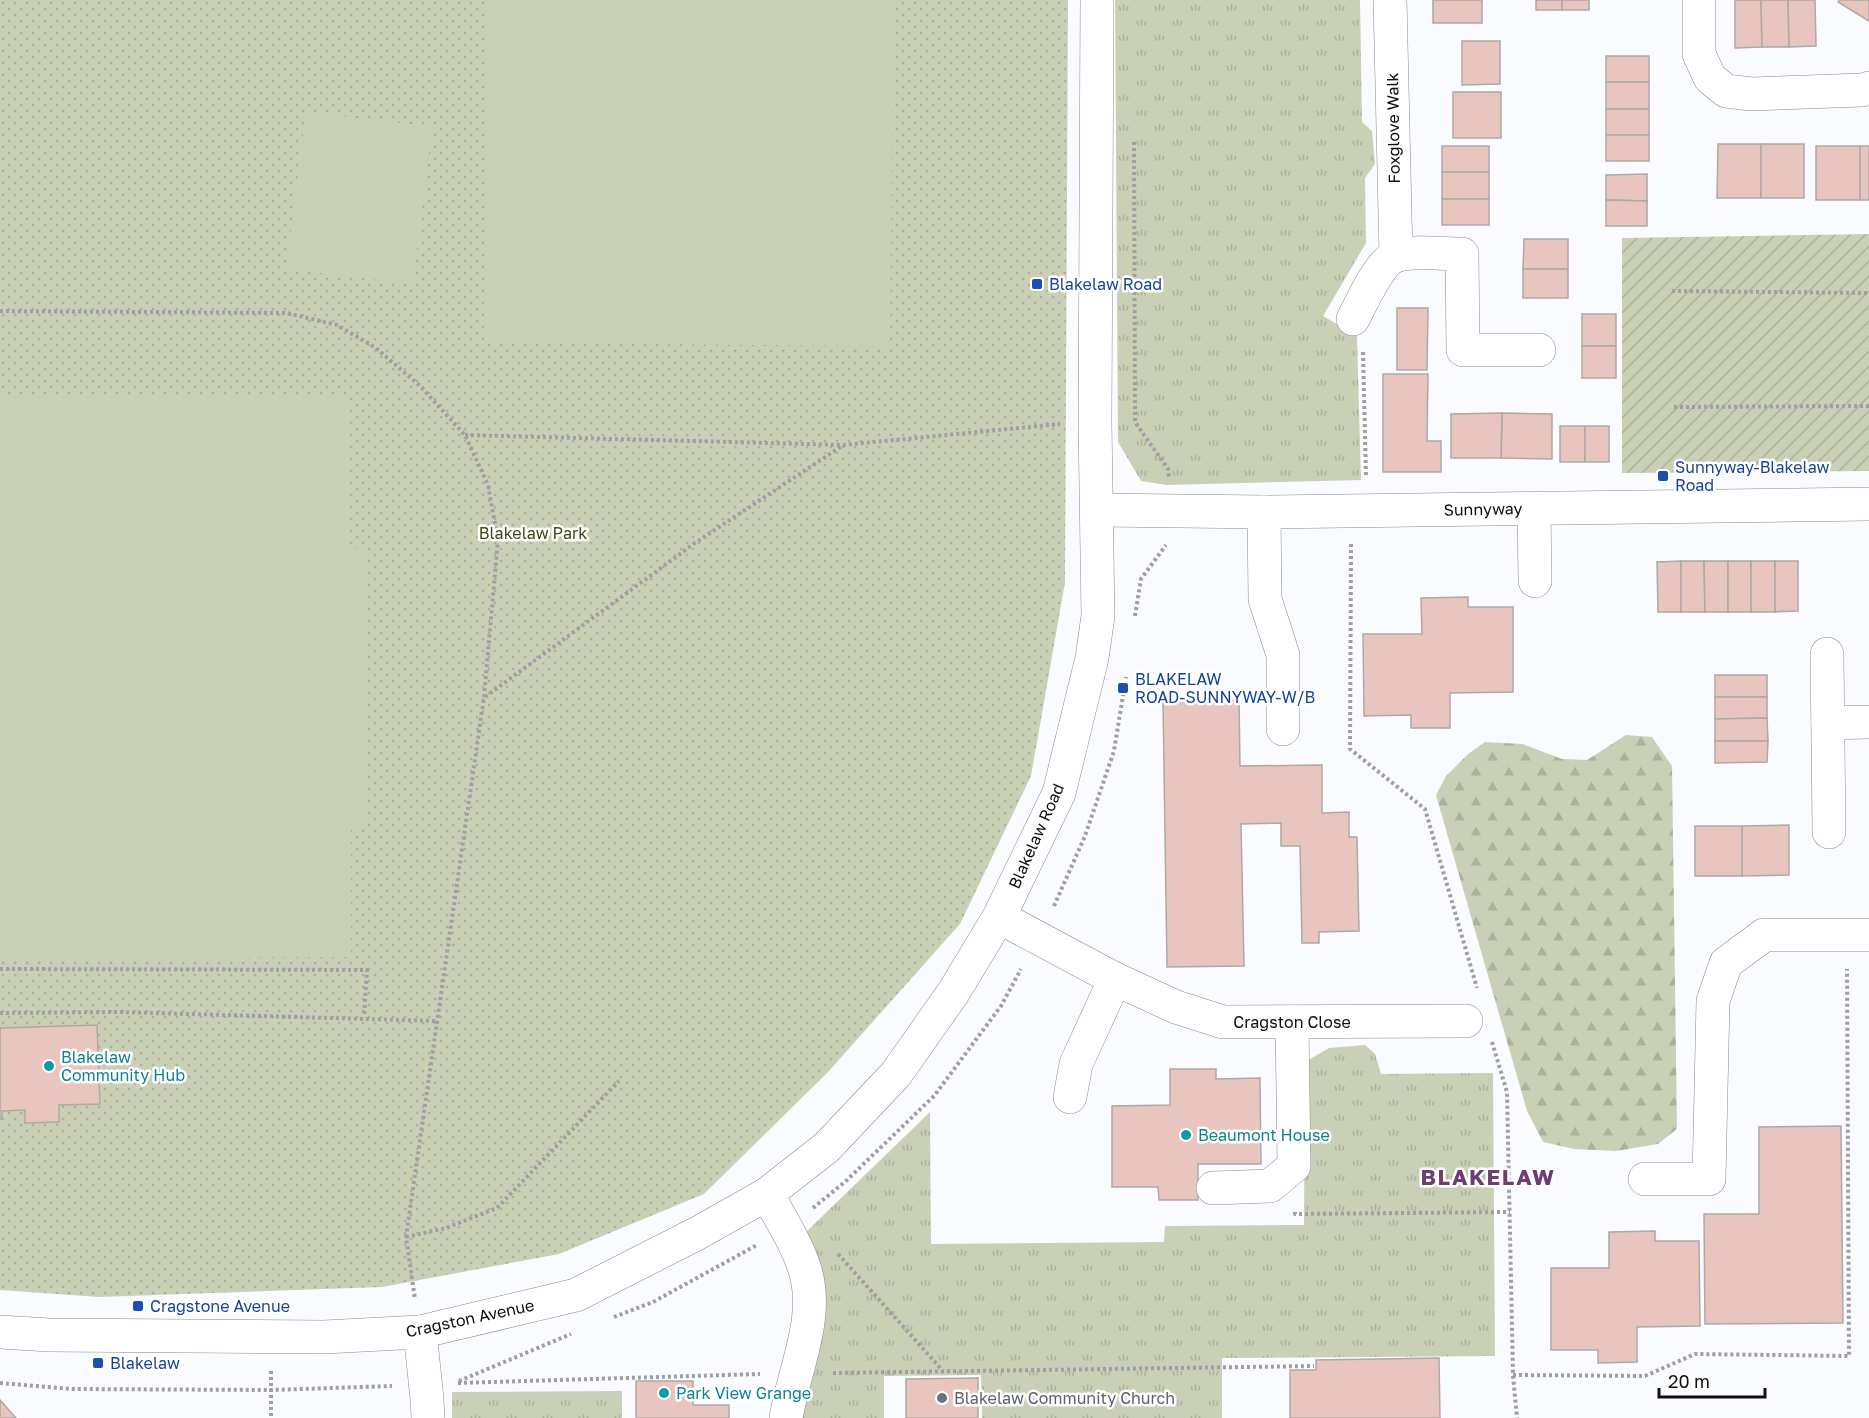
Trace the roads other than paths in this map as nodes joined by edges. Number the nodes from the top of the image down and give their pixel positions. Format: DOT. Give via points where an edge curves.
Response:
graph roads {
  1 [pos="1097,0"];
  2 [pos="1390,0"];
  3 [pos="1699,0"];
  4 [pos="1869,88"];
  5 [pos="1396,256"];
  6 [pos="1359,332"];
  7 [pos="1539,350"];
  8 [pos="1869,504"];
  9 [pos="1534,509"];
  10 [pos="1098,510"];
  11 [pos="1264,512"];
  12 [pos="1535,581"];
  13 [pos="1827,654"];
  14 [pos="1869,722"];
  15 [pos="1828,723"];
  16 [pos="1283,729"];
  17 [pos="1829,832"];
  18 [pos="999,917"];
  19 [pos="1858,935"];
  20 [pos="1115,980"];
  21 [pos="1473,1009"];
  22 [pos="1292,1022"];
  23 [pos="1070,1097"];
  24 [pos="826,1147"];
  25 [pos="1645,1179"];
  26 [pos="1213,1188"];
  27 [pos="767,1194"];
  28 [pos="0,1332"];
  29 [pos="420,1332"];
  30 [pos="428,1418"];
  31 [pos="786,1418"];
  1 -- 10 [label="street, Blakelaw Road"];
  2 -- 5 [label="street, Foxglove Walk"];
  3 -- 4 [label="street" via="1699,54 1710,78 1726,92"];
  5 -- 6 [label="street" via="1380,272"];
  5 -- 7 [label="street" via="1462,254 1463,350"];
  8 -- 9 [label="street, Sunnyway"];
  9 -- 11 [label="street, Sunnyway"];
  9 -- 12 [label="street"];
  10 -- 11 [label="street, Sunnyway"];
  10 -- 18 [label="street, Blakelaw Road" via="1098,616 1077,722 1059,793"];
  11 -- 16 [label="street" via="1265,599 1283,655"];
  13 -- 15 [label="street"];
  14 -- 15 [label="street"];
  15 -- 17 [label="street"];
  18 -- 20 [label="street, Cragston Close"];
  18 -- 24 [label="street, Blakelaw Road" via="953,993 896,1074"];
  19 -- 25 [label="street" via="1764,935 1726,963 1713,1001 1709,1179"];
  20 -- 22 [label="street, Cragston Close" via="1176,1007 1223,1022"];
  20 -- 23 [label="street" via="1076,1064"];
  21 -- 22 [label="street, Cragston Close"];
  22 -- 26 [label="street" via="1294,1166 1270,1186"];
  24 -- 27 [label="street, Cragston Avenue"];
  27 -- 29 [label="street, Cragston Avenue" via="576,1295"];
  27 -- 31 [label="street" via="804,1264 810,1302"];
  28 -- 29 [label="street, Cragston Avenue" via="324,1337"];
  29 -- 30 [label="street"];
}
